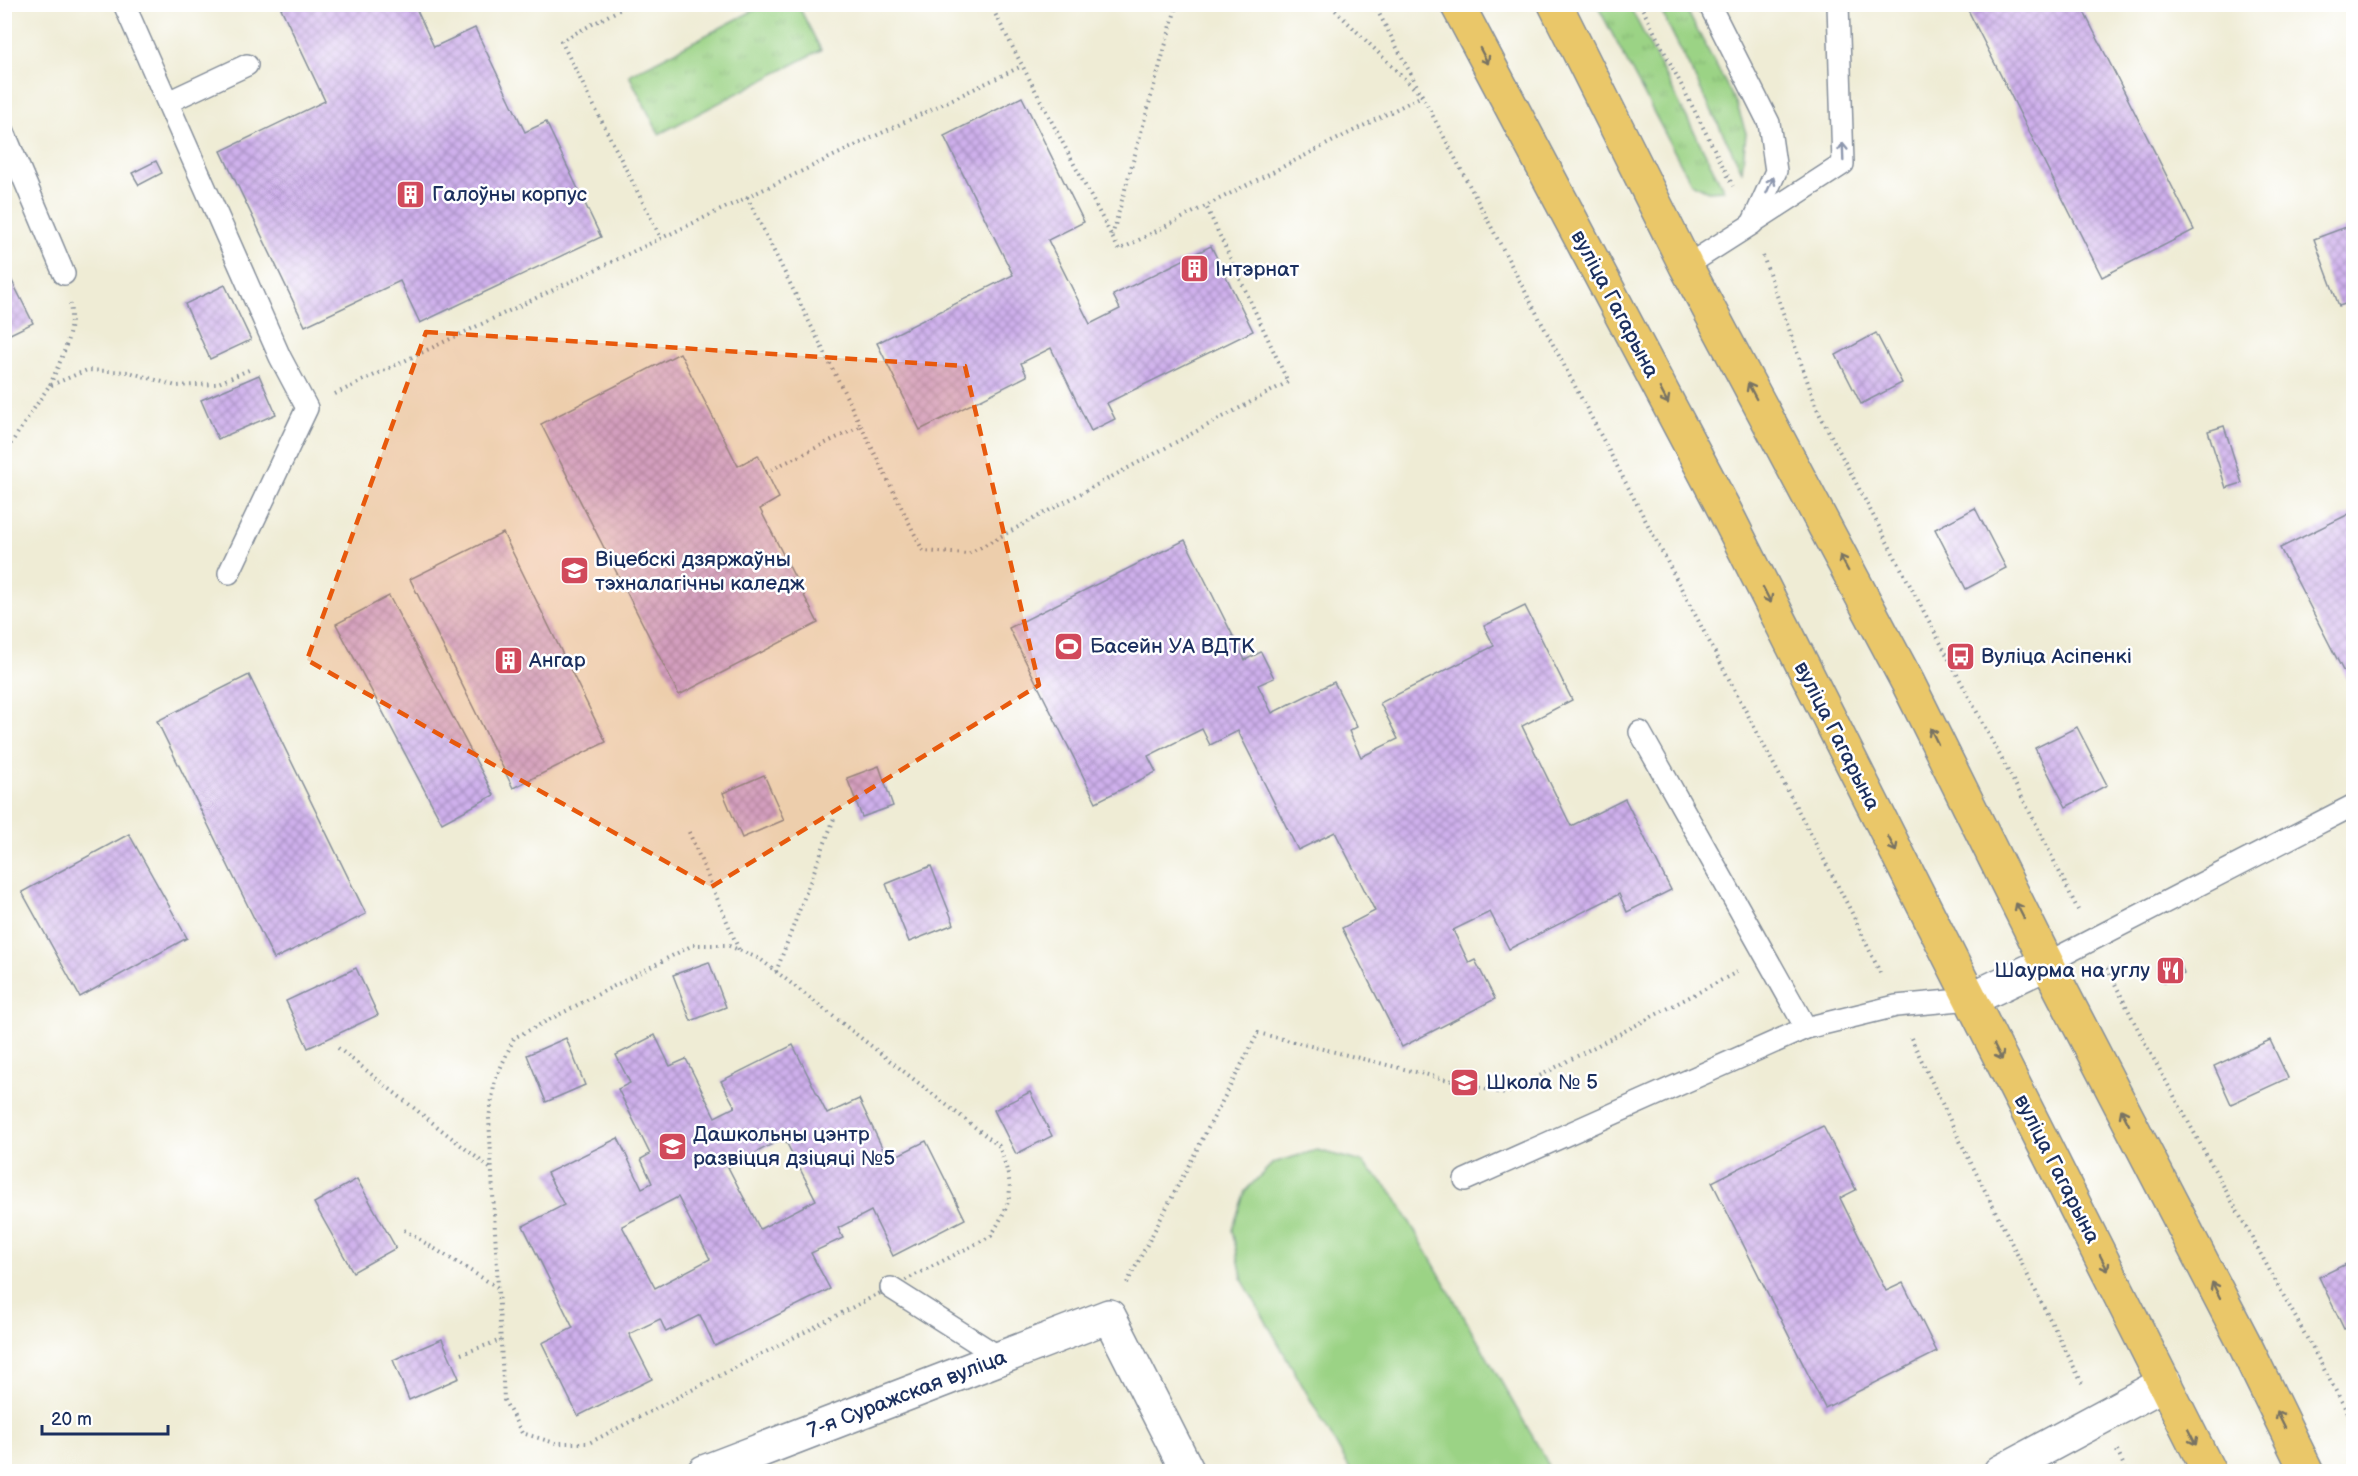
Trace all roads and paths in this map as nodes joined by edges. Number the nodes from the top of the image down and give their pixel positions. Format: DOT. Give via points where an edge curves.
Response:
graph roads {
  1 [pos="124,4"];
  2 [pos="630,4"];
  3 [pos="990,4"];
  4 [pos="1177,4"];
  5 [pos="1329,4"];
  6 [pos="1374,4"];
  7 [pos="1457,4"];
  8 [pos="1555,4"];
  9 [pos="1640,4"];
  10 [pos="1709,4"];
  11 [pos="1838,4"];
  12 [pos="247,65"];
  13 [pos="1022,66"];
  14 [pos="1422,96"];
  15 [pos="168,102"];
  16 [pos="4,132"];
  17 [pos="747,197"];
  18 [pos="1206,207"];
  19 [pos="1752,224"];
  20 [pos="1112,236"];
  21 [pos="661,238"];
  22 [pos="1686,266"];
  23 [pos="64,274"];
  24 [pos="280,357"];
  25 [pos="49,386"];
  26 [pos="307,408"];
  27 [pos="861,426"];
  28 [pos="4,454"];
  29 [pos="766,472"];
  30 [pos="229,573"];
  31 [pos="1640,732"];
  32 [pos="2354,805"];
  33 [pos="835,816"];
  34 [pos="689,832"];
  35 [pos="2092,939"];
  36 [pos="739,951"];
  37 [pos="1766,957"];
  38 [pos="2047,963"];
  39 [pos="776,972"];
  40 [pos="1971,999"];
  41 [pos="1896,1006"];
  42 [pos="1806,1028"];
  43 [pos="338,1048"];
  44 [pos="492,1169"];
  45 [pos="1465,1180"];
  46 [pos="404,1230"];
  47 [pos="498,1288"];
  48 [pos="891,1288"];
  49 [pos="1109,1316"];
  50 [pos="501,1340"];
  51 [pos="461,1354"];
  52 [pos="1001,1358"];
  53 [pos="2165,1383"];
  54 [pos="2100,1419"];
  55 [pos="2354,1424"];
  56 [pos="704,1472"];
  57 [pos="1188,1472"];
  58 [pos="2000,1472"];
  59 [pos="2127,1472"];
  60 [pos="2209,1472"];
  61 [pos="2307,1472"];
  1 -- 15 [label="lane"];
  2 -- 21 [label="path" via="561,41"];
  3 -- 13 [label="path"];
  4 -- 20 [label="path"];
  5 -- 14 [label="path"];
  6 -- 14 [label="path"];
  7 -- 40 [label="main road, вуліца Гагарына, one-way" via="1725,511"];
  8 -- 22 [label="main road"];
  9 -- 19 [label="path"];
  19 -- 10 [label="lane, one-way" via="1776,171 1768,123"];
  19 -- 11 [label="lane, one-way" via="1843,164"];
  12 -- 15 [label="lane"];
  13 -- 17 [label="path"];
  13 -- 20 [label="path"];
  14 -- 18 [label="path"];
  14 -- 41 [label="path" via="1847,902"];
  15 -- 24 [label="lane"];
  16 -- 23 [label="lane"];
  17 -- 21 [label="path"];
  17 -- 27 [label="path"];
  18 -- 20 [label="path" via="1119,250"];
  18 -- 27 [label="path" via="1288,382 968,554 923,551"];
  19 -- 22 [label="lane"];
  19 -- 35 [label="path" via="1818,411 2035,822"];
  21 -- 26 [label="path"];
  38 -- 22 [label="main road, one-way" via="1908,682"];
  23 -- 25 [label="path" via="71,312 69,340"];
  24 -- 25 [label="path" via="216,384 176,386 129,372 87,370"];
  24 -- 26 [label="lane"];
  25 -- 28 [label="path"];
  26 -- 30 [label="lane"];
  27 -- 29 [label="path"];
  31 -- 37 [label="lane"];
  32 -- 35 [label="lane"];
  33 -- 39 [label="path"];
  34 -- 36 [label="path"];
  35 -- 38 [label="lane"];
  35 -- 55 [label="path"];
  36 -- 39 [label="path" via="760,959"];
  36 -- 44 [label="path" via="727,945 693,945 514,1038 495,1080 489,1118"];
  37 -- 42 [label="lane"];
  37 -- 49 [label="path" via="1505,1094 1257,1033"];
  38 -- 40 [label="street"];
  61 -- 38 [label="main road, one-way"];
  39 -- 48 [label="path" via="999,1146 1011,1180 1006,1210 991,1236"];
  40 -- 41 [label="lane"];
  40 -- 53 [label="main road, вуліца Гагарына, one-way"];
  41 -- 42 [label="lane"];
  41 -- 54 [label="path"];
  42 -- 45 [label="lane"];
  43 -- 44 [label="path"];
  44 -- 47 [label="path"];
  46 -- 47 [label="path"];
  47 -- 50 [label="path"];
  48 -- 50 [label="path" via="589,1443 555,1443 522,1433 504,1400"];
  48 -- 52 [label="lane"];
  49 -- 52 [label="street, 7-я Суражская вуліца"];
  49 -- 57 [label="street"];
  50 -- 51 [label="path"];
  52 -- 56 [label="street, 7-я Суражская вуліца"];
  53 -- 54 [label="street"];
  53 -- 60 [label="main road, вуліца Гагарына, one-way"];
  54 -- 58 [label="street"];
  54 -- 59 [label="path"];
}
